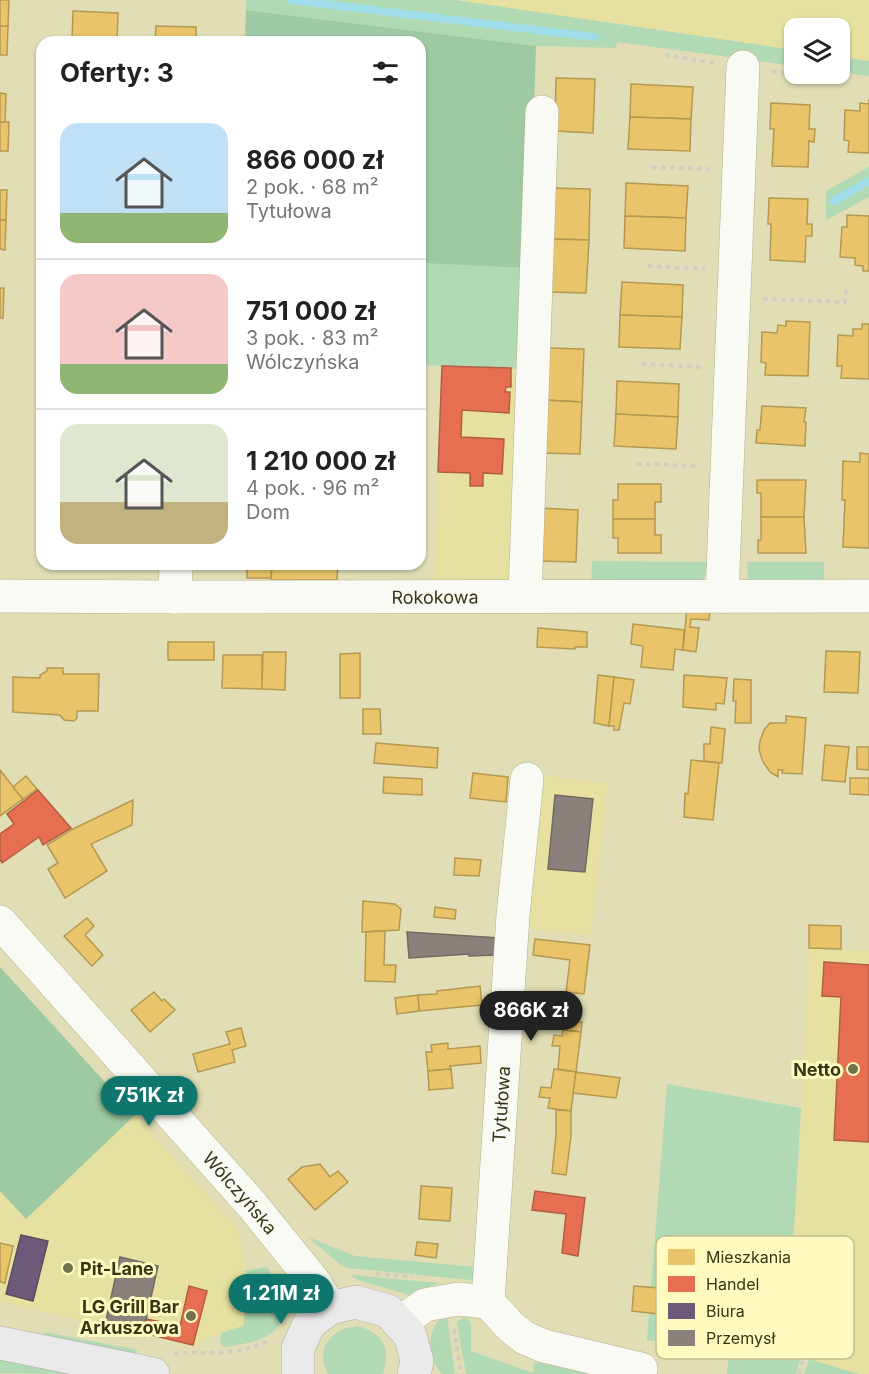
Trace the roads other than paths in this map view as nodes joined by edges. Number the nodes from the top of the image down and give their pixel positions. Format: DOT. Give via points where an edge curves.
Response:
graph roads {
  1 [pos="743,68"];
  2 [pos="542,112"];
  3 [pos="176,570"];
  4 [pos="0,596"];
  5 [pos="525,596"];
  6 [pos="722,596"];
  7 [pos="869,596"];
  8 [pos="175,597"];
  9 [pos="527,778"];
  10 [pos="0,922"];
  11 [pos="488,1302"];
  12 [pos="330,1308"];
  13 [pos="400,1323"];
  14 [pos="0,1342"];
  15 [pos="641,1369"];
  16 [pos="153,1374"];
  17 [pos="298,1374"];
  18 [pos="414,1374"];
  1 -- 6 [label="street"];
  2 -- 5 [label="street"];
  3 -- 8 [label="street"];
  4 -- 8 [label="street, Rokokowa"];
  5 -- 6 [label="street, Rokokowa"];
  5 -- 8 [label="street, Rokokowa"];
  6 -- 7 [label="street, Rokokowa"];
  9 -- 11 [label="street, Tytułowa" via="513,915"];
  10 -- 12 [label="street, Wólczyńska" via="253,1206 315,1283"];
  11 -- 13 [label="street" via="458,1299 425,1305"];
  11 -- 15 [label="street" via="525,1338"];
  12 -- 13 [label="main road" via="356,1302 388,1311"];
  12 -- 17 [label="main road" via="309,1324 298,1348"];
  13 -- 18 [label="main road" via="411,1335 417,1361"];
  14 -- 16 [label="main road"];
}
